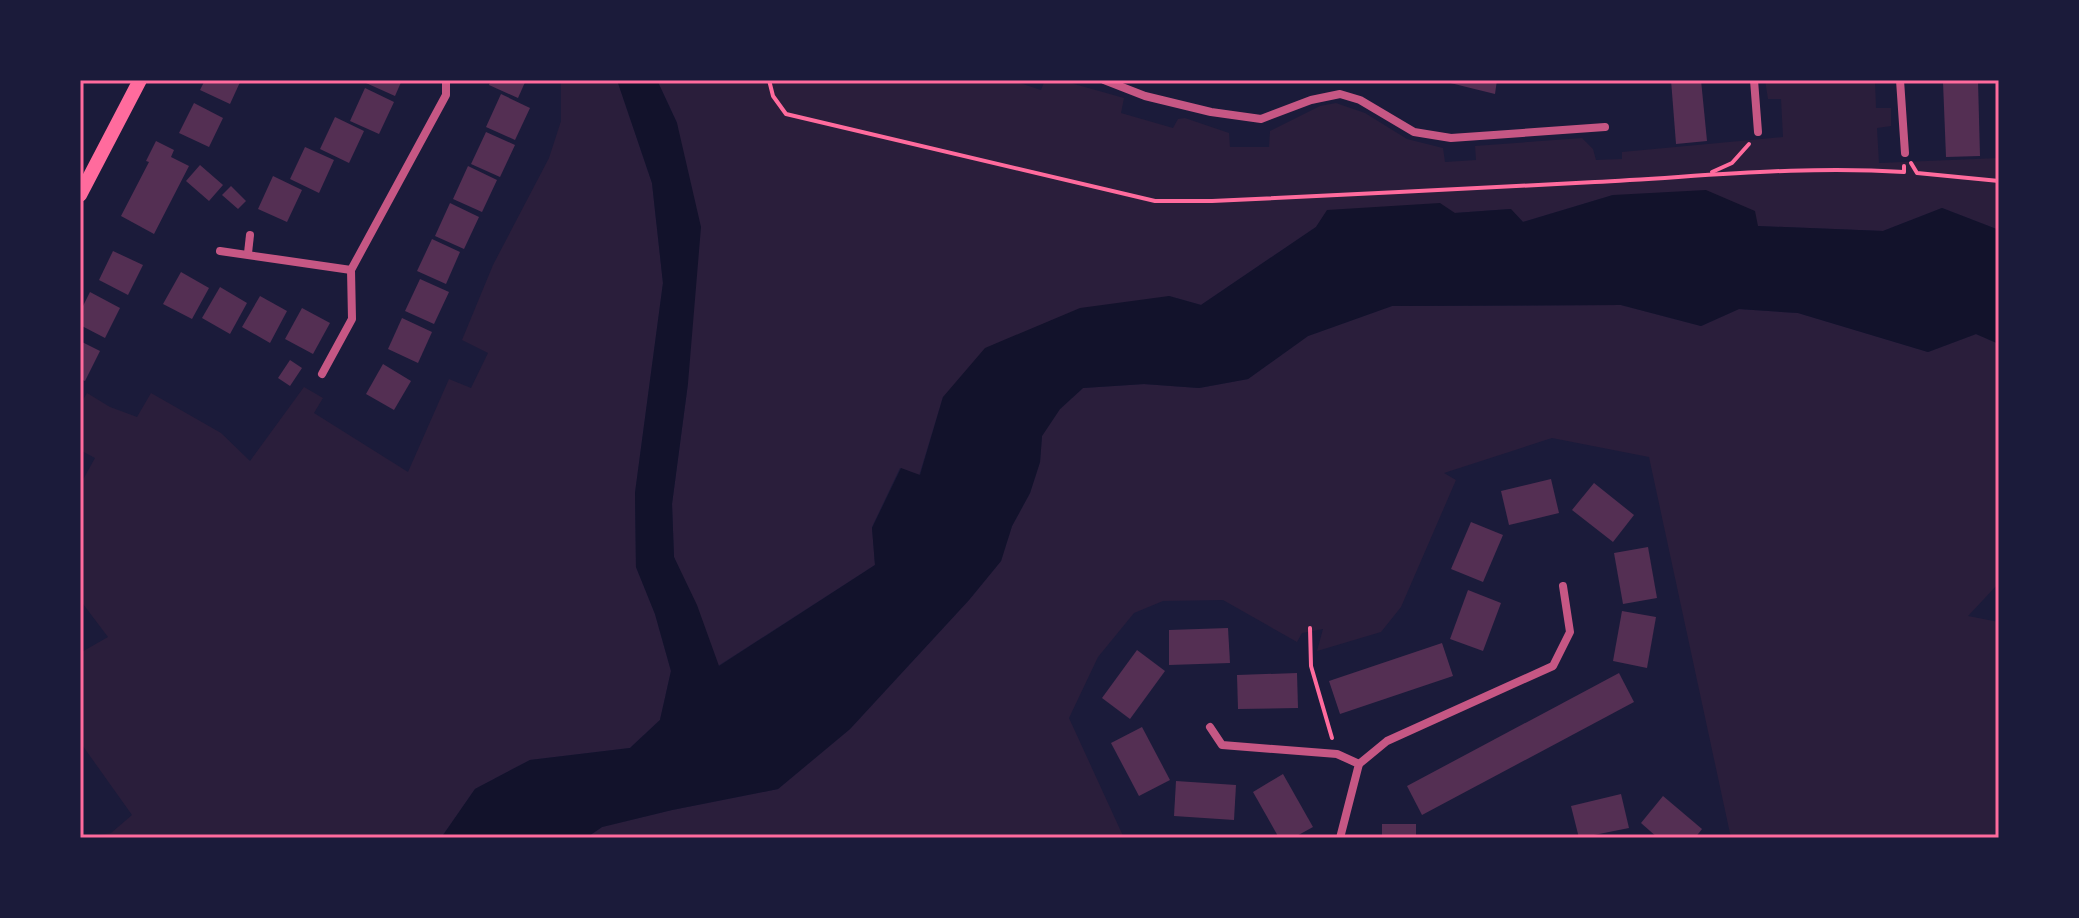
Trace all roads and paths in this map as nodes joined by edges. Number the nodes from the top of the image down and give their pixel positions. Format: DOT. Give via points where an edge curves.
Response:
graph roads {
  1 [pos="140,80"];
  2 [pos="446,80"];
  3 [pos="769,80"];
  4 [pos="1104,80"];
  5 [pos="1754,80"];
  6 [pos="1900,80"];
  7 [pos="1605,127"];
  8 [pos="1758,132"];
  9 [pos="1905,153"];
  10 [pos="1710,173"];
  11 [pos="1999,181"];
  12 [pos="80,195"];
  13 [pos="250,235"];
  14 [pos="220,251"];
  15 [pos="248,253"];
  16 [pos="351,270"];
  17 [pos="322,374"];
  18 [pos="1563,586"];
  19 [pos="1310,628"];
  20 [pos="1210,727"];
  21 [pos="1337,754"];
  22 [pos="1359,764"];
  23 [pos="1340,838"];
  1 -- 12 [label="main road"];
  2 -- 16 [label="street" via="446,95"];
  3 -- 10 [label="path" via="786,114 1155,201"];
  4 -- 7 [label="street" via="1145,96 1261,119 1340,94 1414,132 1451,138"];
  5 -- 8 [label="street"];
  6 -- 9 [label="street"];
  8 -- 10 [label="path" via="1732,163"];
  9 -- 10 [label="path" via="1904,172 1854,168"];
  9 -- 11 [label="path" via="1917,173"];
  13 -- 15 [label="street"];
  14 -- 15 [label="street"];
  15 -- 16 [label="street"];
  16 -- 17 [label="street" via="352,319"];
  18 -- 22 [label="street" via="1570,632 1553,666 1387,741"];
  19 -- 21 [label="path" via="1311,666"];
  20 -- 21 [label="street" via="1222,745"];
  21 -- 22 [label="street"];
  22 -- 23 [label="street"];
}
